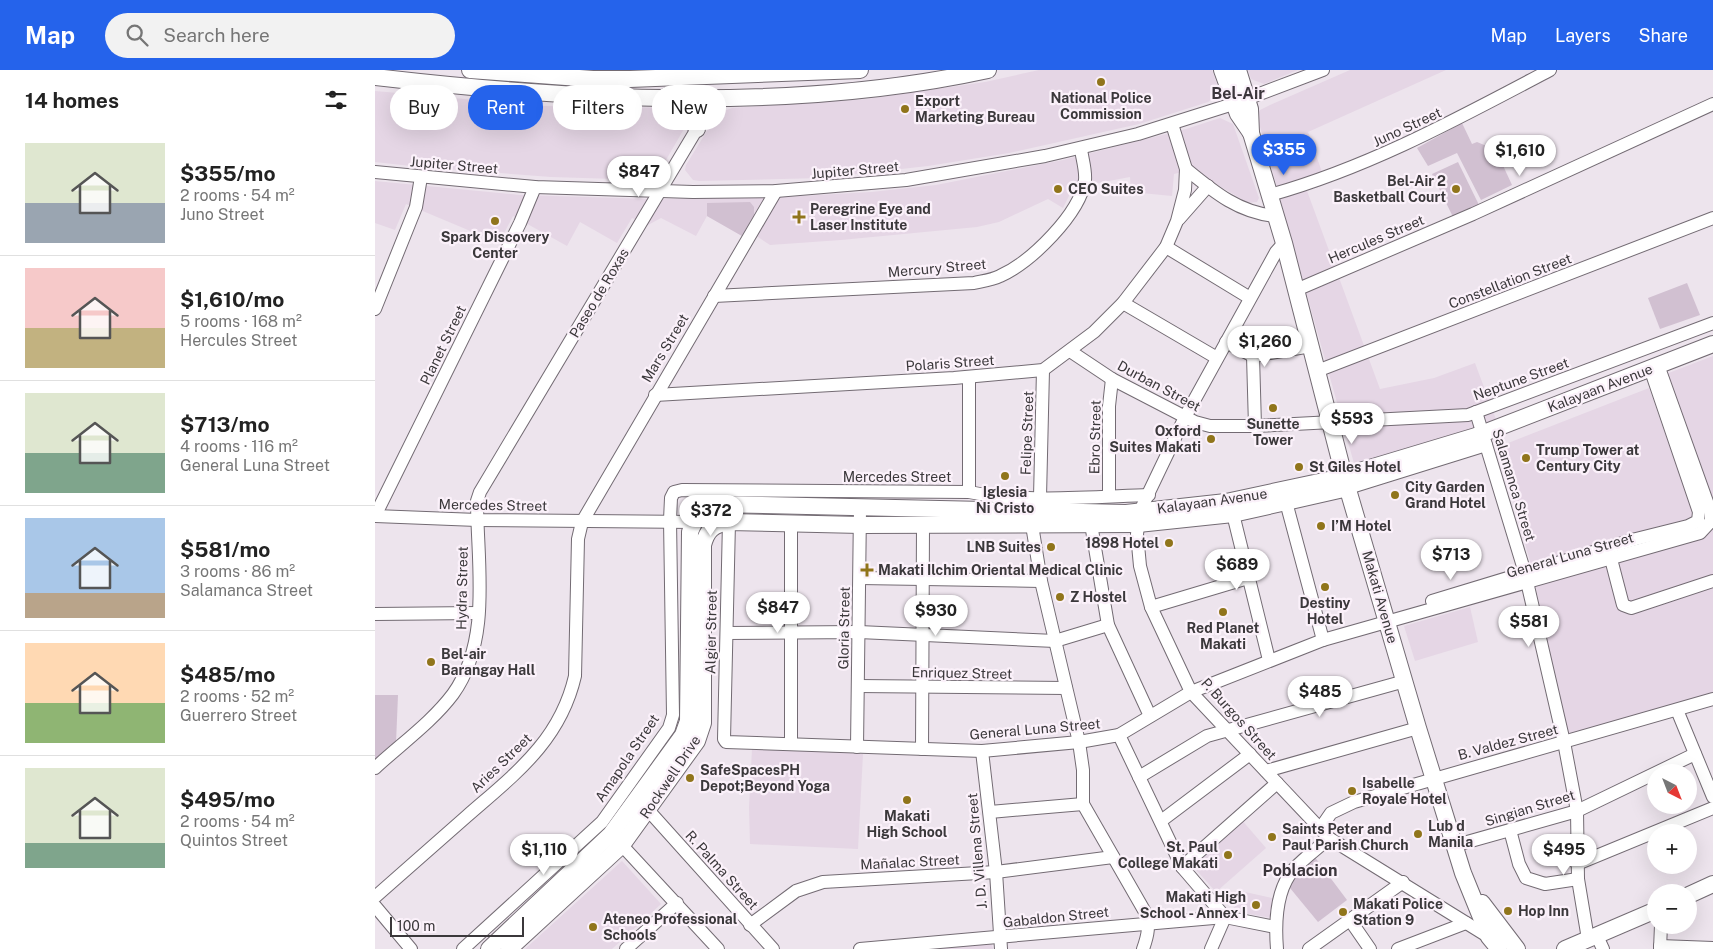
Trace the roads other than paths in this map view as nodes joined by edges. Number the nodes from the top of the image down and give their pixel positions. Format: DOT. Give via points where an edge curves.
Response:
graph roads {
  1 [pos="470,70"];
  2 [pos="860,70"];
  3 [pos="987,70"];
  4 [pos="1222,70"];
  5 [pos="1238,70"];
  6 [pos="1323,70"];
  7 [pos="1551,70"];
  8 [pos="777,72"];
  9 [pos="731,73"];
  10 [pos="375,77"];
  11 [pos="724,85"];
  12 [pos="652,96"];
  13 [pos="726,96"];
  14 [pos="1241,102"];
  15 [pos="1713,104"];
  16 [pos="1172,124"];
  17 [pos="696,130"];
  18 [pos="1081,149"];
  19 [pos="1186,169"];
  20 [pos="375,172"];
  21 [pos="421,177"];
  22 [pos="1208,186"];
  23 [pos="535,187"];
  24 [pos="659,190"];
  25 [pos="775,192"];
  26 [pos="1270,194"];
  27 [pos="1276,216"];
  28 [pos="1713,218"];
  29 [pos="1177,221"];
  30 [pos="1284,243"];
  31 [pos="1165,247"];
  32 [pos="1296,290"];
  33 [pos="714,296"];
  34 [pos="1250,298"];
  35 [pos="1123,303"];
  36 [pos="375,309"];
  37 [pos="1713,323"];
  38 [pos="1226,342"];
  39 [pos="1713,344"];
  40 [pos="1311,346"];
  41 [pos="1071,351"];
  42 [pos="1253,356"];
  43 [pos="1217,358"];
  44 [pos="1654,367"];
  45 [pos="1043,370"];
  46 [pos="1317,371"];
  47 [pos="969,377"];
  48 [pos="1112,379"];
  49 [pos="655,395"];
  50 [pos="1476,412"];
  51 [pos="1185,417"];
  52 [pos="1330,422"];
  53 [pos="1255,426"];
  54 [pos="1484,439"];
  55 [pos="1681,445"];
  56 [pos="1346,482"];
  57 [pos="969,492"];
  58 [pos="1149,495"];
  59 [pos="1109,496"];
  60 [pos="1040,497"];
  61 [pos="1286,502"];
  62 [pos="861,509"];
  63 [pos="1233,514"];
  64 [pos="699,515"];
  65 [pos="375,516"];
  66 [pos="1139,518"];
  67 [pos="477,520"];
  68 [pos="671,520"];
  69 [pos="1712,521"];
  70 [pos="582,522"];
  71 [pos="723,523"];
  72 [pos="791,523"];
  73 [pos="1091,524"];
  74 [pos="861,525"];
  75 [pos="1032,525"];
  76 [pos="923,526"];
  77 [pos="1590,559"];
  78 [pos="1611,559"];
  79 [pos="860,578"];
  80 [pos="1248,578"];
  81 [pos="1526,578"];
  82 [pos="923,579"];
  83 [pos="1041,581"];
  84 [pos="1713,581"];
  85 [pos="1151,607"];
  86 [pos="478,613"];
  87 [pos="375,614"];
  88 [pos="1386,618"];
  89 [pos="1109,625"];
  90 [pos="859,632"];
  91 [pos="727,633"];
  92 [pos="792,633"];
  93 [pos="923,635"];
  94 [pos="1323,640"];
  95 [pos="1055,641"];
  96 [pos="1269,660"];
  97 [pos="1405,680"];
  98 [pos="858,686"];
  99 [pos="923,688"];
  100 [pos="1066,688"];
  101 [pos="1191,692"];
  102 [pos="1713,699"];
  103 [pos="1677,710"];
  104 [pos="1150,716"];
  105 [pos="1418,728"];
  106 [pos="1227,730"];
  107 [pos="1119,735"];
  108 [pos="726,742"];
  109 [pos="1079,742"];
  110 [pos="1564,742"];
  111 [pos="791,744"];
  112 [pos="857,747"];
  113 [pos="922,749"];
  114 [pos="982,751"];
  115 [pos="1250,754"];
  116 [pos="1695,754"];
  117 [pos="375,768"];
  118 [pos="1266,771"];
  119 [pos="1139,777"];
  120 [pos="1433,779"];
  121 [pos="1277,783"];
  122 [pos="1713,797"];
  123 [pos="1083,804"];
  124 [pos="1713,808"];
  125 [pos="649,811"];
  126 [pos="1577,811"];
  127 [pos="990,812"];
  128 [pos="1161,821"];
  129 [pos="1510,830"];
  130 [pos="1325,833"];
  131 [pos="617,840"];
  132 [pos="1453,846"];
  133 [pos="1113,857"];
  134 [pos="1577,864"];
  135 [pos="1182,867"];
  136 [pos="995,872"];
  137 [pos="1578,879"];
  138 [pos="1403,882"];
  139 [pos="1713,884"];
  140 [pos="1469,886"];
  141 [pos="1697,891"];
  142 [pos="375,897"];
  143 [pos="677,903"];
  144 [pos="375,906"];
  145 [pos="1647,915"];
  146 [pos="1225,917"];
  147 [pos="1350,920"];
  148 [pos="1149,923"];
  149 [pos="1466,923"];
  150 [pos="750,925"];
  151 [pos="1275,927"];
  152 [pos="1661,934"];
  153 [pos="1596,941"];
  154 [pos="1494,943"];
  155 [pos="1000,944"];
  156 [pos="1324,944"];
  157 [pos="1660,947"];
  158 [pos="1713,948"];
  159 [pos="411,949"];
  160 [pos="463,949"];
  161 [pos="489,949"];
  162 [pos="509,949"];
  163 [pos="626,949"];
  164 [pos="718,949"];
  165 [pos="773,949"];
  166 [pos="860,949"];
  167 [pos="1143,949"];
  168 [pos="1211,949"];
  169 [pos="1277,949"];
  170 [pos="1309,949"];
  171 [pos="1370,949"];
  172 [pos="1398,949"];
  173 [pos="1517,949"];
  174 [pos="1565,949"];
  1 -- 9 [label="main road" via="593,79"];
  2 -- 8 [label="main road"];
  3 -- 13 [label="main road" via="861,89"];
  4 -- 14 [label="main road, Makati Avenue"];
  5 -- 14 [label="main road, Makati Avenue"];
  6 -- 14 [label="street, Jupiter Street"];
  7 -- 26 [label="street, Juno Street" via="1435,131 1373,159 1317,181"];
  8 -- 9 [label="main road"];
  9 -- 11 [label="main road, Paseo de Roxas"];
  10 -- 12 [label="main road" via="498,91"];
  14 -- 16 [label="street, Jupiter Street"];
  14 -- 26 [label="main road, Makati Avenue"];
  15 -- 32 [label="street, Hercules Street" via="1473,214"];
  16 -- 18 [label="street, Jupiter Street"];
  16 -- 19 [label="street, Polaris Street"];
  17 -- 24 [label="street, Paseo de Roxas"];
  18 -- 25 [label="street, Jupiter Street" via="906,180"];
  18 -- 33 [label="street, Mercury Street" via="1085,179 1067,217 1019,266 1000,276 974,283"];
  19 -- 22 [label="street"];
  19 -- 29 [label="street, Polaris Street" via="1185,190"];
  20 -- 21 [label="street, Jupiter Street"];
  21 -- 23 [label="street, Jupiter Street"];
  21 -- 36 [label="street" via="416,207"];
  22 -- 27 [label="street" via="1244,210"];
  22 -- 29 [label="street, Polaris Street"];
  23 -- 24 [label="street, Jupiter Street"];
  23 -- 65 [label="street, Planet Street"];
  24 -- 25 [label="street, Jupiter Street"];
  24 -- 67 [label="street, Paseo de Roxas" via="480,492"];
  25 -- 33 [label="street, Mars Street"];
  26 -- 27 [label="main road, Makati Avenue"];
  27 -- 30 [label="main road, Makati Avenue"];
  28 -- 46 [label="street, Constellation Street"];
  29 -- 31 [label="street, Polaris Street"];
  30 -- 32 [label="main road, Makati Avenue"];
  30 -- 34 [label="street, P. Burgos Street"];
  31 -- 34 [label="street"];
  31 -- 35 [label="street, Polaris Street"];
  32 -- 40 [label="main road, Makati Avenue"];
  33 -- 49 [label="street, Mars Street"];
  34 -- 38 [label="street, P. Burgos Street"];
  35 -- 41 [label="street, Polaris Street"];
  35 -- 43 [label="street"];
  37 -- 50 [label="street, Neptune Street"];
  38 -- 42 [label="street"];
  38 -- 43 [label="street, P. Burgos Street"];
  39 -- 44 [label="main road, Kalayaan Avenue"];
  40 -- 42 [label="street"];
  40 -- 46 [label="main road, Makati Avenue"];
  41 -- 45 [label="street, Polaris Street"];
  41 -- 48 [label="street, Durban Street"];
  42 -- 53 [label="street"];
  43 -- 51 [label="street, P. Burgos Street"];
  44 -- 54 [label="main road, Kalayaan Avenue"];
  44 -- 55 [label="street, General Luna Street"];
  45 -- 47 [label="street, Polaris Street"];
  45 -- 60 [label="street, Felipe Street"];
  46 -- 52 [label="main road, Makati Avenue"];
  47 -- 49 [label="street, Polaris Street"];
  47 -- 57 [label="street"];
  48 -- 51 [label="street, Durban Street"];
  48 -- 59 [label="street, Ebro Street"];
  49 -- 70 [label="street, Mars Street"];
  50 -- 52 [label="street, Neptune Street" via="1469,415"];
  50 -- 54 [label="street, Salamanca Street"];
  51 -- 53 [label="street, Durban Street" via="1210,426"];
  51 -- 58 [label="street, P. Burgos Street"];
  52 -- 53 [label="street, Durban Street"];
  52 -- 56 [label="main road, Makati Avenue"];
  54 -- 56 [label="main road, Kalayaan Avenue"];
  54 -- 81 [label="street, Salamanca Street"];
  55 -- 69 [label="street, General Luna Street"];
  55 -- 77 [label="street, General Luna Street" via="1699,512 1698,521"];
  56 -- 61 [label="main road, Kalayaan Avenue"];
  56 -- 66 [label="main road, Kalayaan Avenue"];
  56 -- 88 [label="main road, Makati Avenue"];
  57 -- 60 [label="street, Mercedes Street"];
  57 -- 68 [label="street, Mercedes Street" via="682,490 671,498"];
  58 -- 59 [label="street, Mercedes Street"];
  58 -- 66 [label="street, P. Burgos Street"];
  59 -- 60 [label="street, Mercedes Street"];
  61 -- 63 [label="main road, Kalayaan Avenue"];
  61 -- 94 [label="street"];
  62 -- 64 [label="main road, Kalayaan Avenue" via="714,504"];
  62 -- 66 [label="main road, Kalayaan Avenue" via="1125,513"];
  62 -- 74 [label="street, Gloria Street"];
  63 -- 66 [label="main road, Kalayaan Avenue"];
  63 -- 80 [label="street"];
  64 -- 68 [label="street, Mercedes Street" via="687,512"];
  64 -- 71 [label="main road, Kalayaan Avenue"];
  64 -- 131 [label="main road, Rockwell Drive" via="690,532 686,728 641,796"];
  65 -- 67 [label="street, Mercedes Street"];
  66 -- 73 [label="main road, Kalayaan Avenue"];
  66 -- 85 [label="street, P. Burgos Street" via="1140,566"];
  67 -- 70 [label="street, Mercedes Street"];
  67 -- 86 [label="street, Hydra Street"];
  68 -- 70 [label="street, Mercedes Street"];
  68 -- 160 [label="street, Amapola Street" via="673,715 669,728 603,822"];
  69 -- 78 [label="street, General Luna Street" via="1697,534"];
  70 -- 142 [label="street, Aries Street" via="578,539 575,676 561,717 525,765"];
  71 -- 72 [label="main road, Kalayaan Avenue"];
  71 -- 91 [label="street, Algier Street"];
  71 -- 125 [label="main road, Rockwell Drive" via="709,530 703,545 703,723 697,741"];
  72 -- 74 [label="main road, Kalayaan Avenue"];
  72 -- 92 [label="street"];
  73 -- 75 [label="main road, Kalayaan Avenue"];
  73 -- 89 [label="street"];
  74 -- 76 [label="main road, Kalayaan Avenue"];
  74 -- 79 [label="street, Gloria Street"];
  75 -- 76 [label="main road, Kalayaan Avenue"];
  75 -- 83 [label="street"];
  76 -- 82 [label="street"];
  77 -- 78 [label="street, General Luna Street"];
  77 -- 81 [label="street, General Luna Street"];
  78 -- 84 [label="street" via="1623,605 1631,608"];
  79 -- 82 [label="street"];
  79 -- 90 [label="street, Gloria Street"];
  80 -- 85 [label="street"];
  80 -- 96 [label="street"];
  81 -- 88 [label="street, General Luna Street"];
  81 -- 110 [label="street, Salamanca Street"];
  82 -- 83 [label="street"];
  82 -- 93 [label="street"];
  83 -- 95 [label="street"];
  85 -- 101 [label="street, P. Burgos Street"];
  86 -- 87 [label="street"];
  86 -- 117 [label="street, Hydra Street" via="471,658 452,695"];
  88 -- 94 [label="street, General Luna Street"];
  88 -- 97 [label="main road, Makati Avenue"];
  89 -- 95 [label="street"];
  89 -- 104 [label="street"];
  90 -- 92 [label="street"];
  90 -- 93 [label="street"];
  90 -- 98 [label="street, Gloria Street"];
  91 -- 92 [label="street"];
  91 -- 108 [label="street, Algier Street"];
  92 -- 111 [label="street"];
  93 -- 95 [label="street"];
  93 -- 99 [label="street"];
  94 -- 96 [label="street, General Luna Street"];
  95 -- 100 [label="street"];
  96 -- 101 [label="street, General Luna Street"];
  97 -- 105 [label="main road, Makati Avenue"];
  97 -- 106 [label="street"];
  98 -- 99 [label="street, Enriquez Street"];
  98 -- 112 [label="street, Gloria Street"];
  99 -- 100 [label="street, Enriquez Street"];
  99 -- 113 [label="street"];
  100 -- 109 [label="street"];
  101 -- 104 [label="street, General Luna Street"];
  101 -- 106 [label="street, P. Burgos Street"];
  102 -- 103 [label="street, B. Valdez Street"];
  103 -- 110 [label="street, B. Valdez Street"];
  103 -- 116 [label="street"];
  104 -- 107 [label="street, General Luna Street"];
  105 -- 118 [label="street"];
  105 -- 120 [label="main road, Makati Avenue"];
  106 -- 115 [label="street, P. Burgos Street"];
  106 -- 119 [label="street" via="1207,736"];
  107 -- 109 [label="street, General Luna Street"];
  107 -- 119 [label="street"];
  108 -- 111 [label="street, General Luna Street"];
  109 -- 114 [label="street, General Luna Street"];
  109 -- 123 [label="street"];
  110 -- 120 [label="street, B. Valdez Street"];
  110 -- 126 [label="street, Salamanca Street"];
  111 -- 112 [label="street, General Luna Street"];
  112 -- 113 [label="street, General Luna Street"];
  113 -- 114 [label="street, General Luna Street"];
  114 -- 127 [label="street, J. D. Villena Street"];
  115 -- 118 [label="street, P. Burgos Street"];
  115 -- 128 [label="street"];
  116 -- 122 [label="street"];
  116 -- 126 [label="street, Singian Street"];
  118 -- 121 [label="street, P. Burgos Street"];
  119 -- 128 [label="street"];
  120 -- 130 [label="street, B. Valdez Street" via="1331,812"];
  120 -- 132 [label="main road, Makati Avenue"];
  121 -- 130 [label="street, P. Burgos Street"];
  121 -- 135 [label="street"];
  123 -- 127 [label="street"];
  123 -- 133 [label="street"];
  124 -- 134 [label="street"];
  125 -- 131 [label="main road, Rockwell Drive"];
  125 -- 150 [label="street, R. Palma Street"];
  126 -- 129 [label="street, Singian Street"];
  126 -- 134 [label="street, Salamanca Street"];
  127 -- 136 [label="street, J. D. Villena Street"];
  128 -- 135 [label="street"];
  129 -- 132 [label="street, Singian Street"];
  129 -- 137 [label="street" via="1519,864 1527,878 1545,884"];
  130 -- 138 [label="street, P. Burgos Street"];
  130 -- 151 [label="street, B. Valdez Street" via="1287,878"];
  131 -- 143 [label="street"];
  131 -- 161 [label="main road, Rockwell Drive"];
  131 -- 162 [label="main road, Rockwell Drive"];
  132 -- 140 [label="main road, Makati Avenue"];
  133 -- 136 [label="street, Mañalac Street"];
  133 -- 148 [label="street"];
  134 -- 137 [label="street, Salamanca Street"];
  135 -- 146 [label="street"];
  136 -- 150 [label="street, Mañalac Street" via="823,882 796,891"];
  136 -- 155 [label="street, J. D. Villena Street"];
  137 -- 153 [label="street, Salamanca Street"];
  138 -- 147 [label="street"];
  138 -- 149 [label="street, P. Burgos Street"];
  139 -- 141 [label="main road"];
  140 -- 154 [label="main road, Makati Avenue"];
  140 -- 173 [label="main road, Makati Avenue"];
  143 -- 163 [label="street"];
  143 -- 164 [label="street"];
  144 -- 159 [label="street"];
  145 -- 153 [label="main road"];
  146 -- 148 [label="street, Gabaldon Street"];
  146 -- 151 [label="street, Gabaldon Street"];
  146 -- 168 [label="street"];
  147 -- 156 [label="street"];
  147 -- 171 [label="street"];
  148 -- 155 [label="street, Gabaldon Street"];
  148 -- 167 [label="street"];
  149 -- 154 [label="street, P. Burgos Street"];
  149 -- 172 [label="street"];
  150 -- 165 [label="street, R. Palma Street"];
  151 -- 169 [label="street, B. Valdez Street"];
  152 -- 157 [label="street"];
  153 -- 174 [label="main road"];
  155 -- 166 [label="street, Gabaldon Street"];
  156 -- 170 [label="street"];
  157 -- 158 [label="street"];
}
